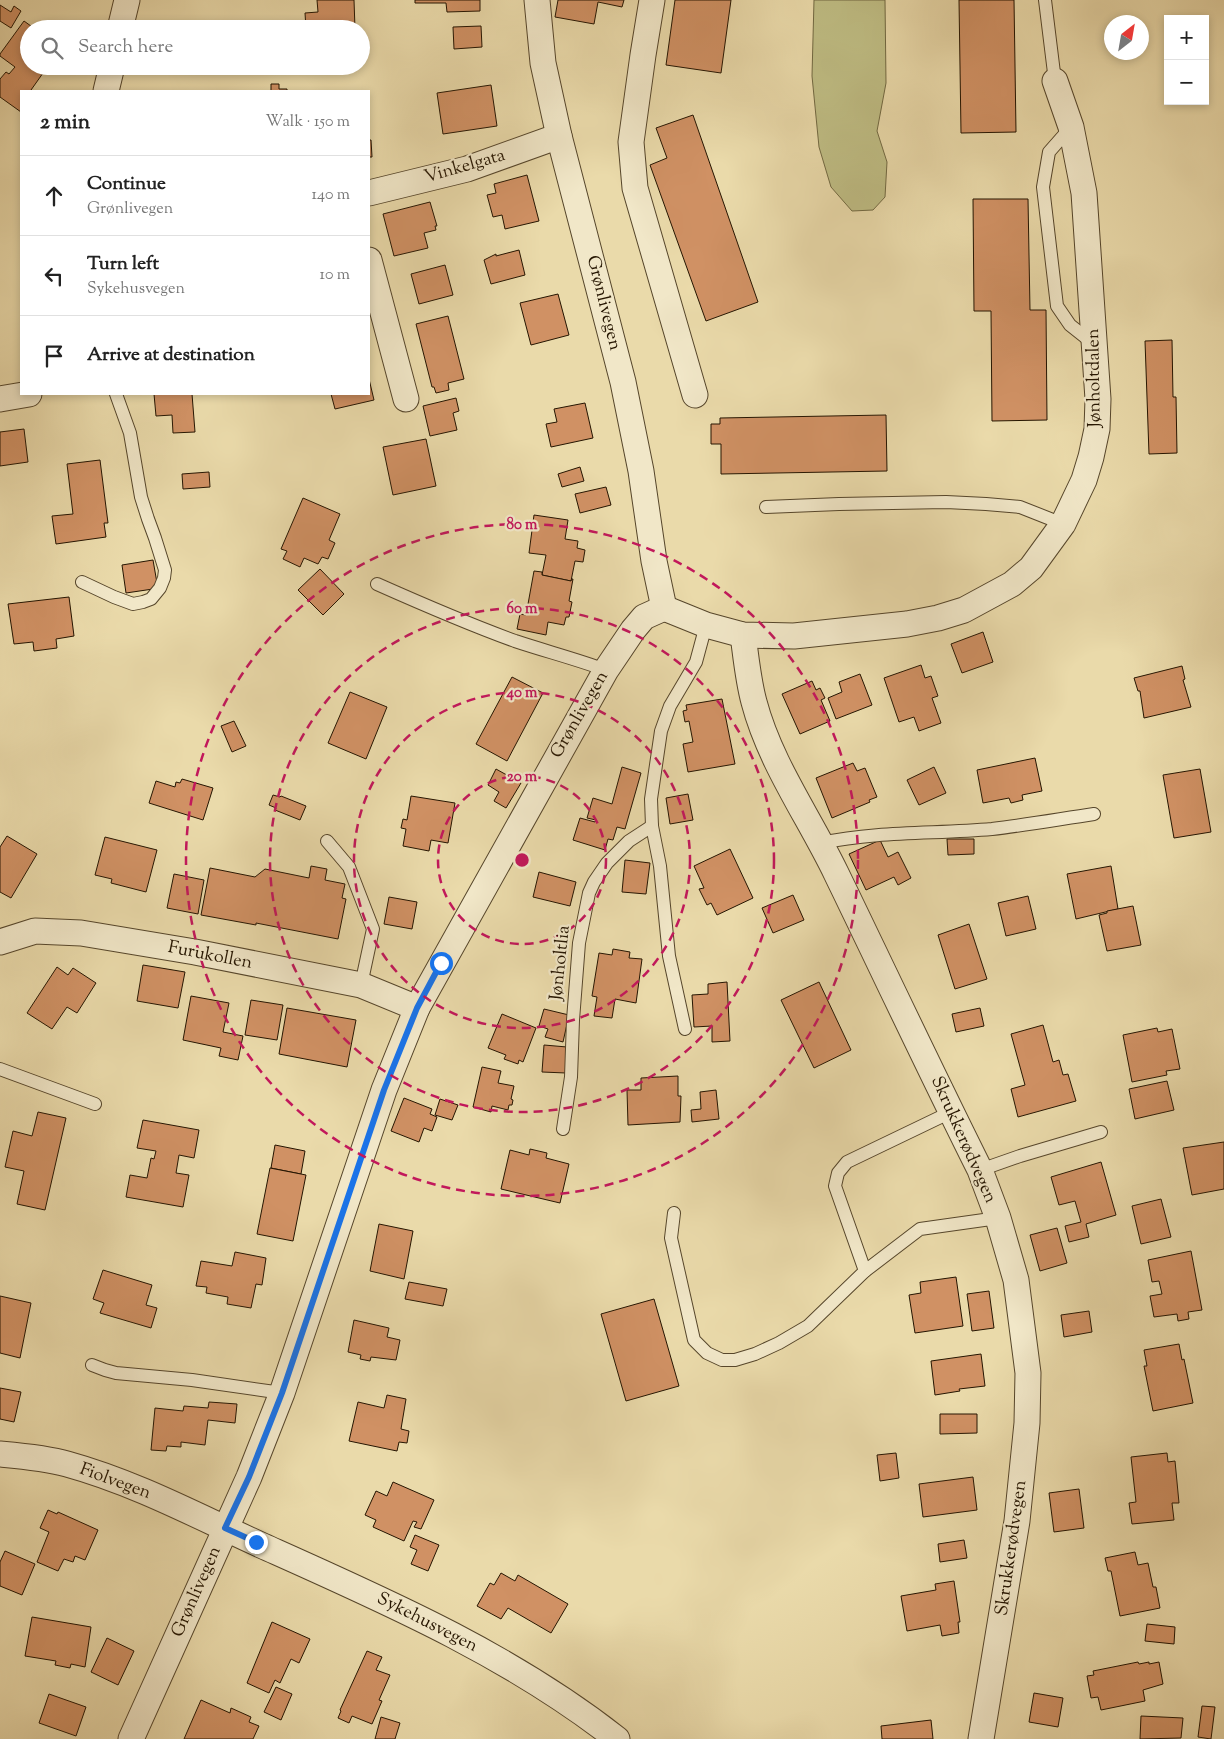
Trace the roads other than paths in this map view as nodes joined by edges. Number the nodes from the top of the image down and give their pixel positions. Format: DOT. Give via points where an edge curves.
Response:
graph roads {
  1 [pos="127,0"];
  2 [pos="537,0"];
  3 [pos="652,0"];
  4 [pos="1045,0"];
  5 [pos="122,20"];
  6 [pos="110,75"];
  7 [pos="1055,80"];
  8 [pos="106,90"];
  9 [pos="1071,126"];
  10 [pos="559,136"];
  11 [pos="370,193"];
  12 [pos="370,264"];
  13 [pos="1096,346"];
  14 [pos="23,395"];
  15 [pos="116,395"];
  16 [pos="694,395"];
  17 [pos="406,398"];
  18 [pos="0,399"];
  19 [pos="766,507"];
  20 [pos="1063,524"];
  21 [pos="82,582"];
  22 [pos="377,584"];
  23 [pos="664,608"];
  24 [pos="706,625"];
  25 [pos="743,635"];
  26 [pos="606,670"];
  27 [pos="1094,814"];
  28 [pos="652,826"];
  29 [pos="327,841"];
  30 [pos="821,843"];
  31 [pos="0,942"];
  32 [pos="361,985"];
  33 [pos="417,1008"];
  34 [pos="685,1029"];
  35 [pos="0,1069"];
  36 [pos="95,1104"];
  37 [pos="951,1112"];
  38 [pos="562,1129"];
  39 [pos="1101,1132"];
  40 [pos="980,1170"];
  41 [pos="674,1214"];
  42 [pos="998,1218"];
  43 [pos="865,1271"];
  44 [pos="92,1364"];
  45 [pos="282,1393"];
  46 [pos="0,1454"];
  47 [pos="225,1528"];
  48 [pos="131,1739"];
  49 [pos="617,1739"];
  50 [pos="981,1739"];
  1 -- 5 [label="street"];
  2 -- 10 [label="street, Grønlivegen" via="543,63"];
  3 -- 16 [label="street" via="632,134 632,172"];
  4 -- 7 [label="lane, Jønholtdalen"];
  6 -- 8 [label="street"];
  7 -- 9 [label="street, Jønholtdalen"];
  9 -- 13 [label="street, Jønholtdalen" via="1084,193"];
  9 -- 13 [label="lane" via="1049,152 1044,196 1057,306 1070,325"];
  10 -- 11 [label="street, Vinkelgata" via="467,169"];
  10 -- 23 [label="street, Grønlivegen" via="623,382"];
  12 -- 17 [label="street"];
  13 -- 20 [label="street, Jønholtdalen" via="1098,399 1091,457"];
  14 -- 18 [label="street"];
  15 -- 21 [label="lane" via="130,433 141,497 165,570 164,578 150,599 133,604"];
  19 -- 20 [label="lane" via="946,502 986,504 1020,507"];
  20 -- 25 [label="street, Jønholtdalen" via="1031,568 1012,584 964,610 906,624 794,636"];
  22 -- 26 [label="lane" via="516,641"];
  23 -- 24 [label="street, Jønholtdalen"];
  23 -- 26 [label="street, Grønlivegen" via="644,617"];
  24 -- 25 [label="street, Jønholtdalen"];
  24 -- 28 [label="lane" via="696,662 670,706 661,731 651,799"];
  25 -- 30 [label="street, Skrukkerødvegen" via="754,702 763,728"];
  26 -- 33 [label="street, Grønlivegen"];
  27 -- 30 [label="lane" via="992,829 892,834"];
  28 -- 34 [label="lane" via="660,866 669,956"];
  28 -- 38 [label="lane, Jønholtlia" via="629,841 607,863 589,893 579,943 571,1077"];
  29 -- 32 [label="lane" via="349,867 373,929"];
  30 -- 37 [label="street, Skrukkerødvegen"];
  31 -- 32 [label="street, Furukollen" via="35,931 82,934 195,952"];
  32 -- 33 [label="street, Furukollen"];
  33 -- 45 [label="street, Grønlivegen" via="384,1090"];
  35 -- 36 [label="lane"];
  37 -- 40 [label="street, Skrukkerødvegen"];
  37 -- 43 [label="lane" via="847,1162 838,1173 835,1186"];
  39 -- 40 [label="lane"];
  40 -- 42 [label="street, Skrukkerødvegen"];
  41 -- 43 [label="lane" via="671,1238 694,1340 707,1353 722,1360 755,1354 808,1326"];
  42 -- 43 [label="lane" via="920,1229"];
  42 -- 50 [label="street, Skrukkerødvegen" via="1016,1280 1023,1324 1028,1373 1027,1423 1016,1530"];
  44 -- 45 [label="lane" via="116,1373"];
  45 -- 47 [label="street, Grønlivegen"];
  46 -- 47 [label="street, Fiolvegen" via="66,1464 107,1477"];
  47 -- 48 [label="street, Grønlivegen"];
  47 -- 49 [label="street, Sykehusvegen" via="383,1600 500,1660 581,1711"];
}
